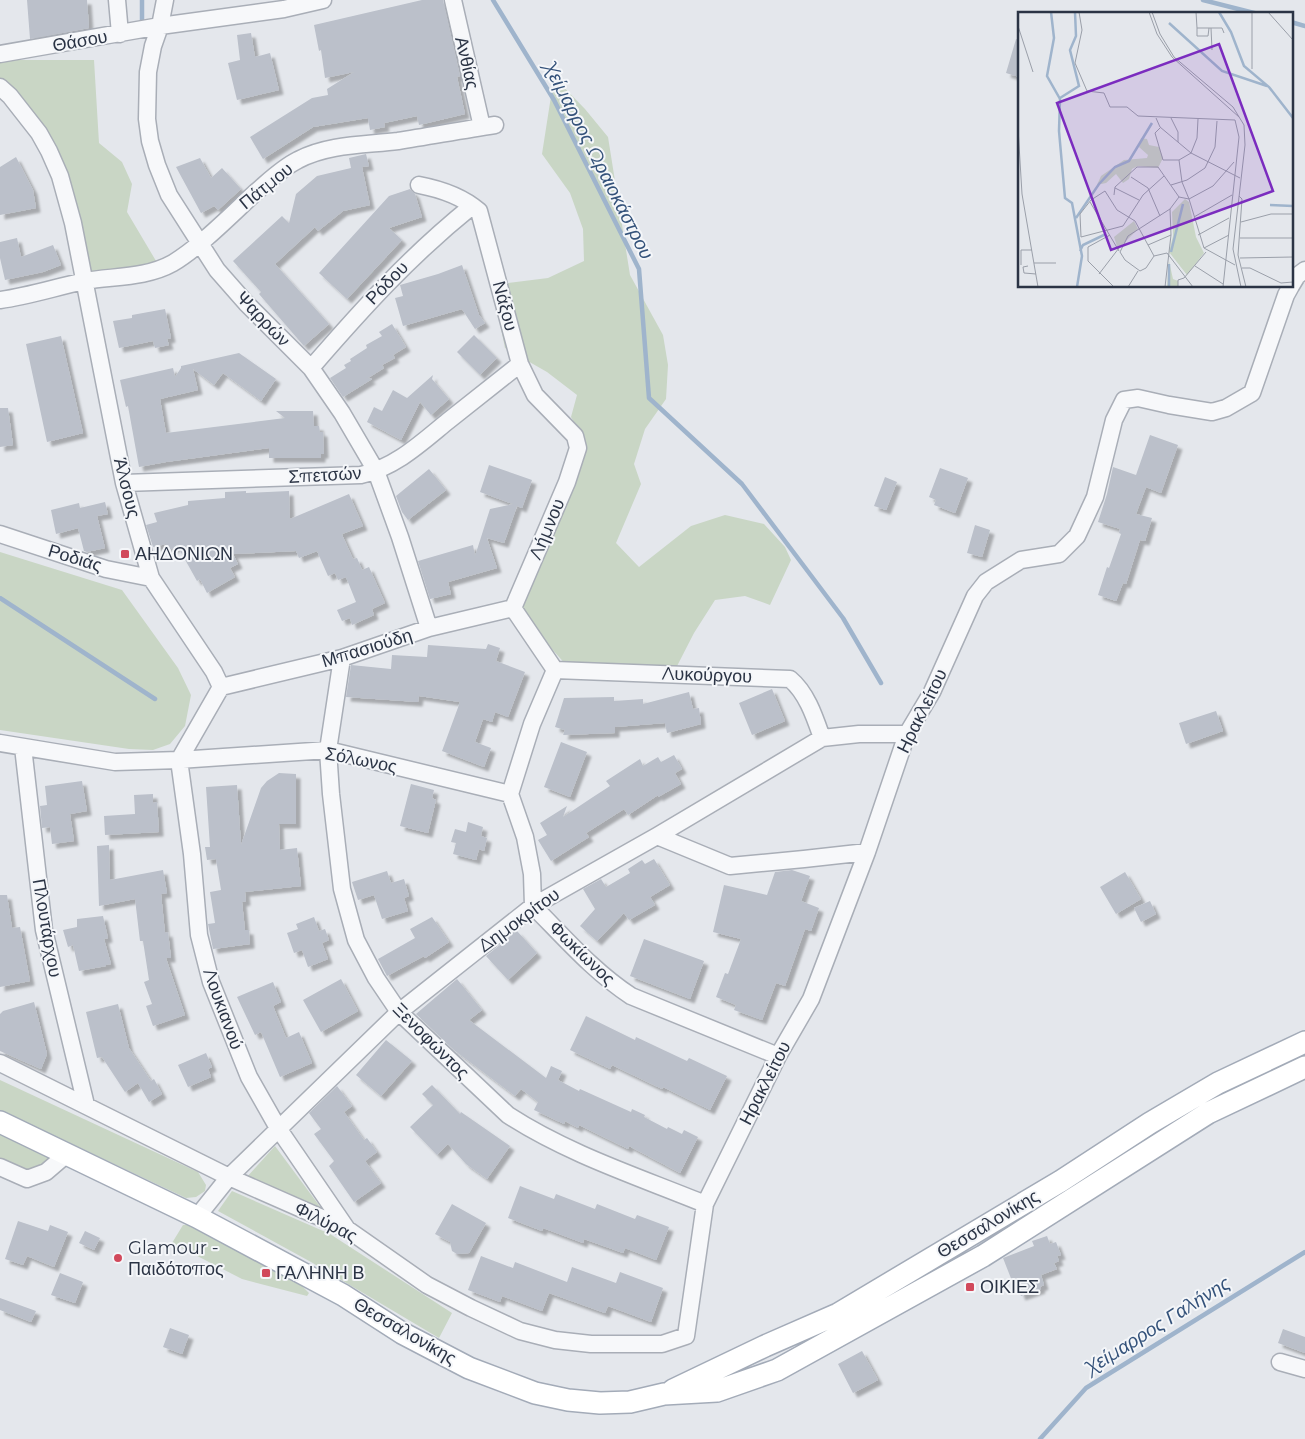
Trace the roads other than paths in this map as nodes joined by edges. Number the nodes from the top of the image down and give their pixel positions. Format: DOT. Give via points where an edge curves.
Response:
graph roads {
  1 [pos="117,0"];
  2 [pos="165,0"];
  3 [pos="323,0"];
  4 [pos="453,0"];
  5 [pos="160,26"];
  6 [pos="120,34"];
  7 [pos="0,54"];
  8 [pos="0,79"];
  9 [pos="5,91"];
  10 [pos="488,126"];
  11 [pos="420,185"];
  12 [pos="472,206"];
  13 [pos="199,244"];
  14 [pos="1305,270"];
  15 [pos="85,281"];
  16 [pos="1292,284"];
  17 [pos="1290,288"];
  18 [pos="0,300"];
  19 [pos="520,364"];
  20 [pos="311,368"];
  21 [pos="578,448"];
  22 [pos="376,471"];
  23 [pos="124,483"];
  24 [pos="0,534"];
  25 [pos="151,578"];
  26 [pos="513,608"];
  27 [pos="428,628"];
  28 [pos="342,658"];
  29 [pos="555,670"];
  30 [pos="221,688"];
  31 [pos="907,734"];
  32 [pos="822,738"];
  33 [pos="0,743"];
  34 [pos="23,748"];
  35 [pos="328,750"];
  36 [pos="179,760"];
  37 [pos="510,794"];
  38 [pos="657,836"];
  39 [pos="867,852"];
  40 [pos="533,906"];
  41 [pos="399,1012"];
  42 [pos="1305,1042"];
  43 [pos="778,1056"];
  44 [pos="0,1063"];
  45 [pos="1305,1067"];
  46 [pos="86,1105"];
  47 [pos="0,1122"];
  48 [pos="278,1128"];
  49 [pos="67,1154"];
  50 [pos="0,1167"];
  51 [pos="229,1177"];
  52 [pos="705,1204"];
  53 [pos="197,1217"];
  54 [pos="347,1229"];
  55 [pos="686,1336"];
  56 [pos="1280,1362"];
  57 [pos="1305,1369"];
  58 [pos="664,1394"];
  1 -- 6 [label="street"];
  2 -- 5 [label="street, Ψαρρών"];
  3 -- 5 [label="street, Θάσου" via="284,9"];
  4 -- 10 [label="street, Ανθίας"];
  5 -- 6 [label="street, Θάσου"];
  5 -- 13 [label="street, Ψαρρών" via="148,72 150,141 169,195"];
  6 -- 7 [label="street, Θάσου"];
  8 -- 9 [label="street, Άλσους"];
  9 -- 15 [label="street, Άλσους" via="39,133 60,176"];
  10 -- 13 [label="street, Πάτμου" via="316,152 277,173"];
  11 -- 12 [label="street" via="435,188"];
  12 -- 19 [label="street, Νάξου" via="479,211"];
  12 -- 20 [label="street, Ρόδου" via="386,284"];
  13 -- 15 [label="street, Πάτμου" via="158,269 139,275"];
  13 -- 20 [label="street, Ψαρρών" via="240,296"];
  14 -- 16 [label="street, Ηρακλείτου"];
  15 -- 18 [label="street, Πάτμου"];
  15 -- 23 [label="street, Άλσους"];
  17 -- 31 [label="street, Ηρακλείτου" via="1252,393 1212,412 1138,398 1124,400 1114,420 1095,497 1077,536 1059,554 1021,560 986,582 975,596 932,692"];
  19 -- 21 [label="street, Νάξου" via="536,395 575,436"];
  19 -- 22 [label="street, Σπετσών" via="415,448"];
  20 -- 22 [label="street, Ψαρρών"];
  21 -- 26 [label="street, Λήμνου" via="567,482"];
  22 -- 23 [label="street, Σπετσών" via="362,475"];
  22 -- 27 [label="street, Ψαρρών"];
  23 -- 25 [label="street, Άλσους"];
  24 -- 25 [label="street, Ροδιάς" via="106,569"];
  25 -- 30 [label="street, Άλσους" via="214,672"];
  26 -- 27 [label="street, Μπασιούδη"];
  26 -- 29 [label="street"];
  27 -- 28 [label="street, Μπασιούδη"];
  28 -- 30 [label="street, Μπασιούδη"];
  28 -- 35 [label="street, Ξενοφώντος"];
  29 -- 32 [label="street, Λυκούργου" via="790,679 798,685 814,714"];
  29 -- 37 [label="street" via="532,724"];
  30 -- 36 [label="street"];
  31 -- 32 [label="street, Δημοκρίτου"];
  31 -- 39 [label="street, Ηρακλείτου"];
  32 -- 38 [label="street, Δημοκρίτου"];
  33 -- 34 [label="street"];
  34 -- 36 [label="street" via="115,762"];
  34 -- 46 [label="street, Πλουτάρχου" via="44,930"];
  35 -- 36 [label="street, Σόλωνος"];
  35 -- 37 [label="street, Σόλωνος"];
  35 -- 41 [label="street, Ξενοφώντος" via="342,890 356,940"];
  36 -- 48 [label="street, Λουκιανού" via="199,935 211,982 249,1077"];
  37 -- 40 [label="street" via="525,837 532,874"];
  38 -- 39 [label="street" via="730,866"];
  38 -- 40 [label="street, Δημοκρίτου"];
  39 -- 43 [label="street, Ηρακλείτου" via="811,998"];
  40 -- 41 [label="street, Δημοκρίτου"];
  40 -- 43 [label="street, Φωκίωνος" via="583,958 631,996"];
  41 -- 48 [label="street, Δημοκρίτου"];
  41 -- 52 [label="street, Ξενοφώντος" via="489,1098 528,1128 588,1157"];
  42 -- 58 [label="main road, Θεσσαλονίκης" via="1234,1075 1150,1122 1061,1181 838,1314"];
  43 -- 52 [label="street, Ηρακλείτου"];
  44 -- 46 [label="street, Φιλύρας"];
  45 -- 58 [label="main road, Θεσσαλονίκης" via="1208,1113 983,1256 777,1370 717,1391"];
  46 -- 51 [label="street, Φιλύρας"];
  47 -- 49 [label="main road, Θεσσαλονίκης"];
  48 -- 51 [label="street, Δημοκρίτου"];
  48 -- 54 [label="street, Λουκιανού"];
  49 -- 50 [label="street" via="46,1172 27,1179"];
  49 -- 53 [label="main road, Θεσσαλονίκης"];
  51 -- 53 [label="street, Δημοκρίτου"];
  51 -- 54 [label="street, Φιλύρας"];
  52 -- 55 [label="street, Ηρακλείτου"];
  53 -- 58 [label="main road, Θεσσαλονίκης" via="343,1295 437,1352 535,1394 600,1403 630,1402"];
  54 -- 55 [label="street, Φιλύρας" via="427,1285 520,1331 554,1340 591,1344 662,1344"];
  56 -- 57 [label="street"];
}
